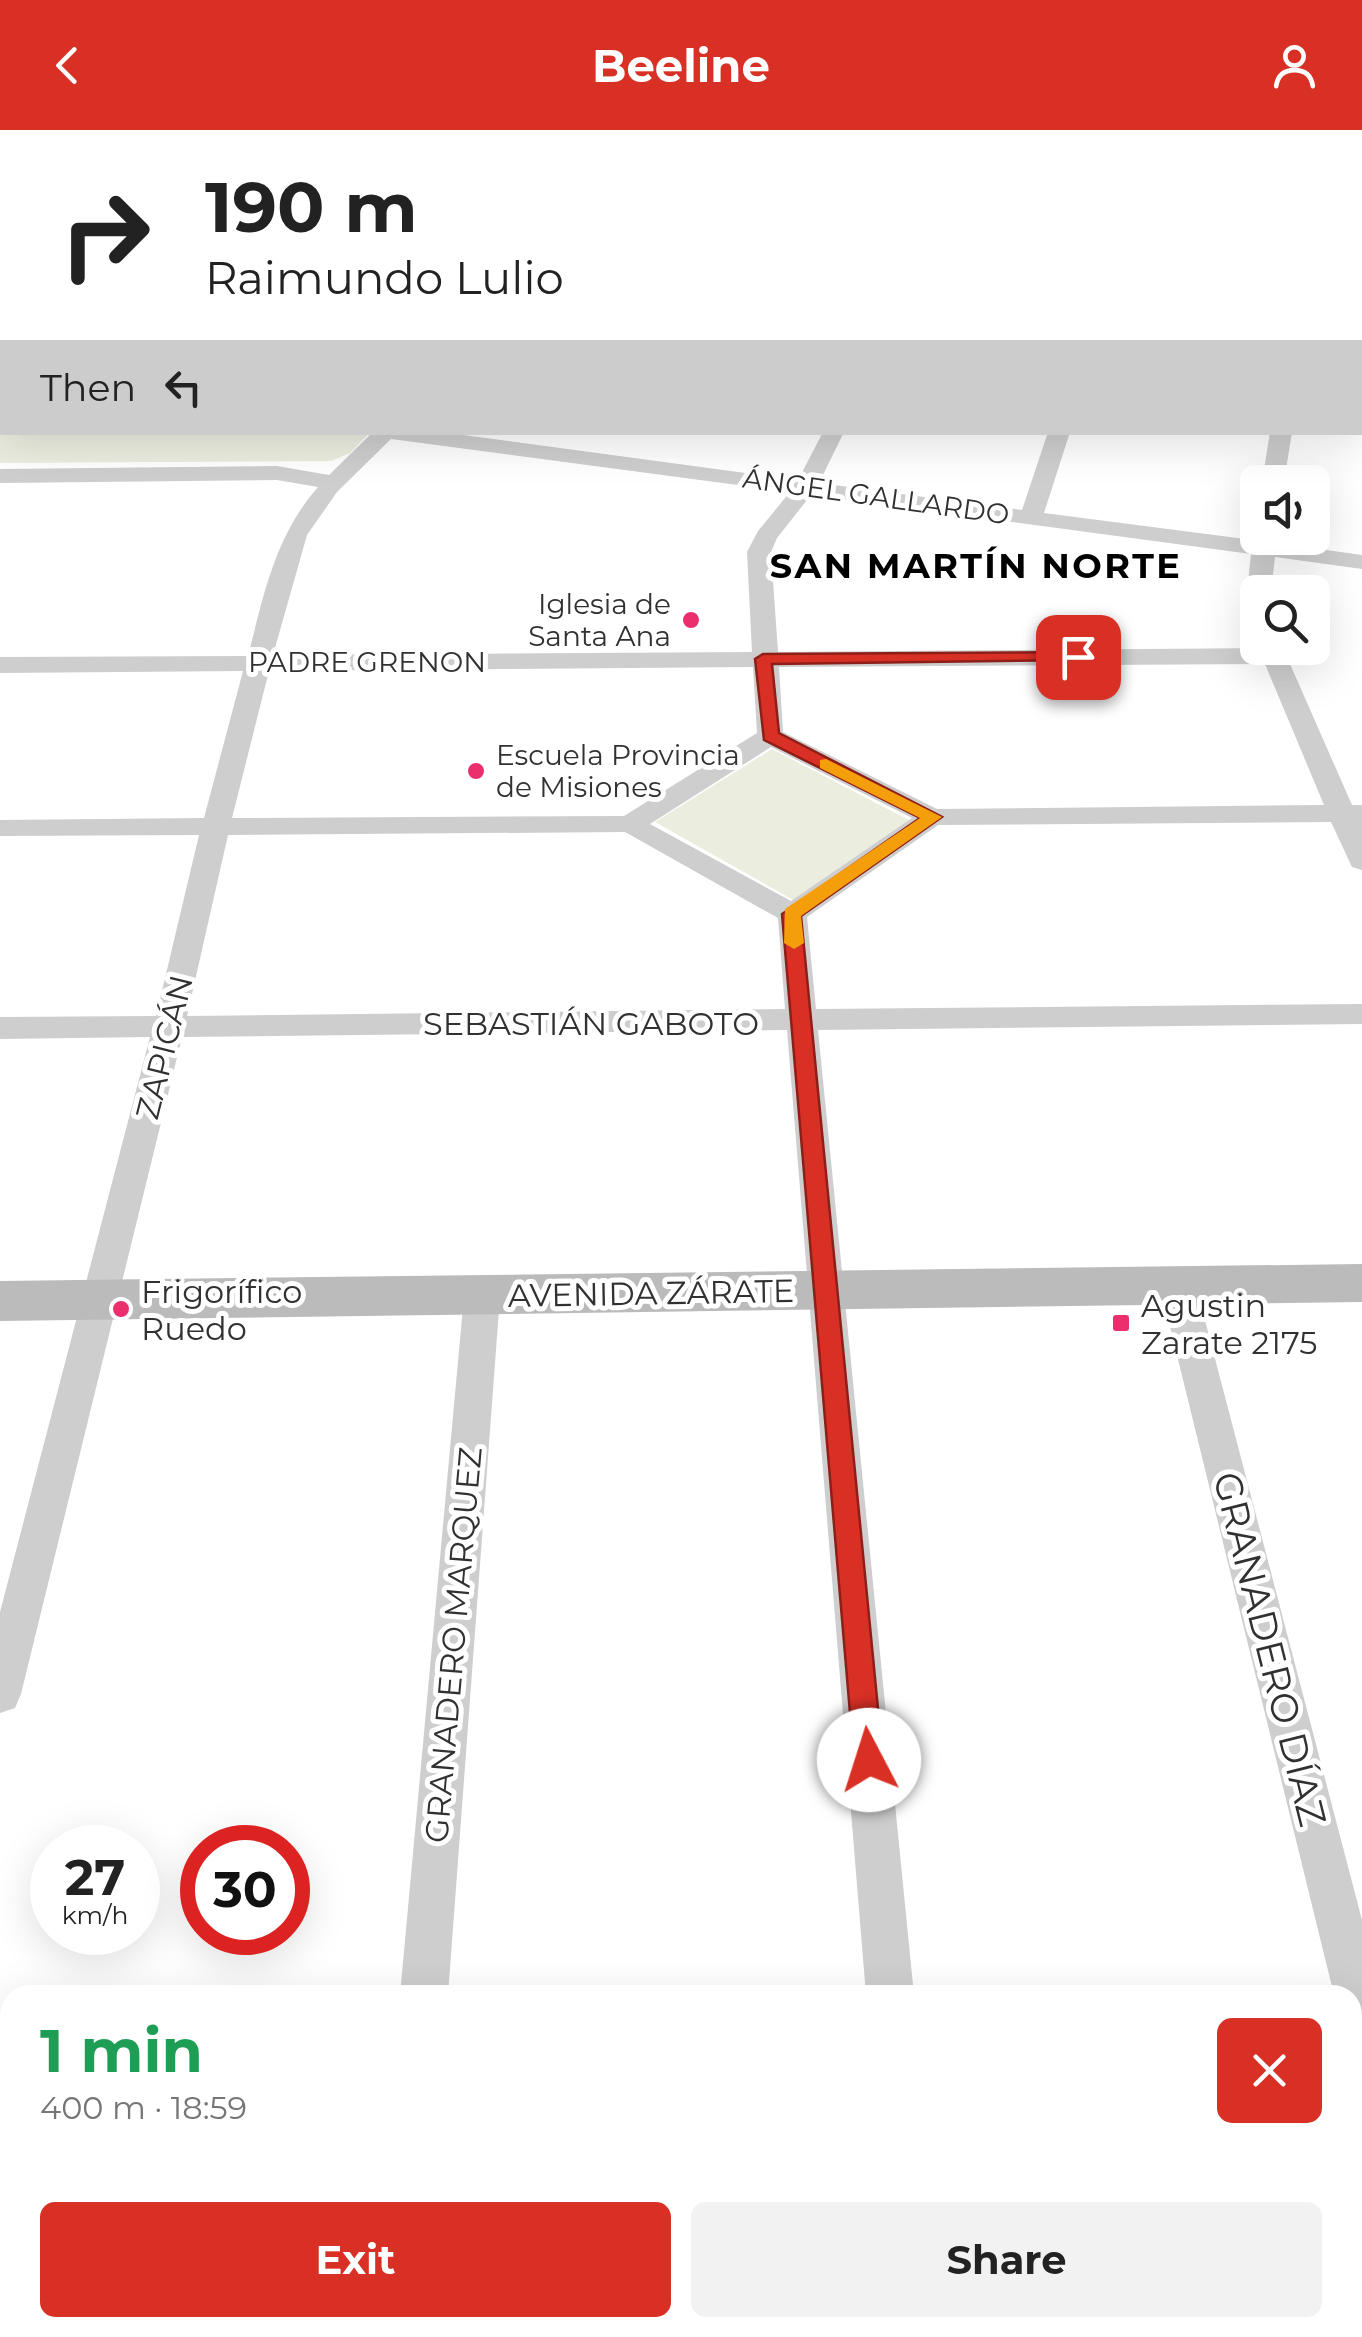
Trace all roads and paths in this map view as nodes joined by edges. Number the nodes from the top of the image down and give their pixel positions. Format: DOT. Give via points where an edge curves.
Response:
graph roads {
  1 [pos="385,435"];
  2 [pos="410,435"];
  3 [pos="610,435"];
  4 [pos="832,435"];
  5 [pos="1058,435"];
  6 [pos="1281,435"];
  7 [pos="594,460"];
  8 [pos="1276,465"];
  9 [pos="0,476"];
  10 [pos="335,483"];
  11 [pos="806,487"];
  12 [pos="1031,517"];
  13 [pos="1240,540"];
  14 [pos="1326,555"];
  15 [pos="1362,562"];
  16 [pos="1240,652"];
  17 [pos="763,659"];
  18 [pos="259,662"];
  19 [pos="0,665"];
  20 [pos="1278,665"];
  21 [pos="770,736"];
  22 [pos="1352,813"];
  23 [pos="932,817"];
  24 [pos="630,824"];
  25 [pos="216,825"];
  26 [pos="0,828"];
  27 [pos="1362,861"];
  28 [pos="792,914"];
  29 [pos="1362,1014"];
  30 [pos="801,1021"];
  31 [pos="169,1026"];
  32 [pos="0,1028"];
  33 [pos="1362,1283"];
  34 [pos="1178,1286"];
  35 [pos="826,1290"];
  36 [pos="482,1296"];
  37 [pos="101,1300"];
  38 [pos="0,1301"];
  39 [pos="8,1636"];
  40 [pos="0,1694"];
  41 [pos="425,1985"];
  42 [pos="889,1985"];
  43 [pos="1355,1985"];
  1 -- 10 [label="street, ZAPICÁN"];
  2 -- 7 [label="street, ÁNGEL GALLARDO"];
  3 -- 7 [label="street"];
  4 -- 11 [label="street"];
  5 -- 12 [label="street"];
  6 -- 8 [label="street"];
  7 -- 11 [label="street, ÁNGEL GALLARDO"];
  9 -- 10 [label="street" via="278,473"];
  10 -- 18 [label="street, ZAPICÁN" via="297,526"];
  11 -- 12 [label="street, ÁNGEL GALLARDO"];
  11 -- 17 [label="street" via="760,552"];
  12 -- 13 [label="street, ÁNGEL GALLARDO"];
  14 -- 15 [label="street, ÁNGEL GALLARDO"];
  16 -- 17 [label="street, PADRE GRENON"];
  17 -- 18 [label="street, PADRE GRENON"];
  17 -- 21 [label="street"];
  18 -- 19 [label="street, PADRE GRENON"];
  18 -- 25 [label="street, ZAPICÁN"];
  20 -- 22 [label="street"];
  21 -- 23 [label="street"];
  21 -- 24 [label="street"];
  22 -- 23 [label="street"];
  22 -- 27 [label="street"];
  23 -- 28 [label="street"];
  24 -- 25 [label="street"];
  24 -- 28 [label="street"];
  25 -- 26 [label="street"];
  25 -- 31 [label="street, ZAPICÁN"];
  28 -- 30 [label="street"];
  29 -- 30 [label="street, SEBASTIÁN GABOTO"];
  30 -- 31 [label="street, SEBASTIÁN GABOTO"];
  30 -- 35 [label="street"];
  31 -- 32 [label="street, SEBASTIÁN GABOTO"];
  31 -- 37 [label="street, ZAPICÁN"];
  33 -- 34 [label="street, AVENIDA ZÁRATE"];
  34 -- 35 [label="street, AVENIDA ZÁRATE"];
  34 -- 43 [label="street, GRANADERO DÍAZ"];
  35 -- 36 [label="street, AVENIDA ZÁRATE"];
  35 -- 42 [label="street"];
  36 -- 37 [label="street, AVENIDA ZÁRATE"];
  36 -- 41 [label="street, GRANADERO MARQUEZ"];
  37 -- 38 [label="street, AVENIDA ZÁRATE"];
  37 -- 39 [label="street, ZAPICÁN"];
  39 -- 40 [label="street, ZAPICÁN"];
}
